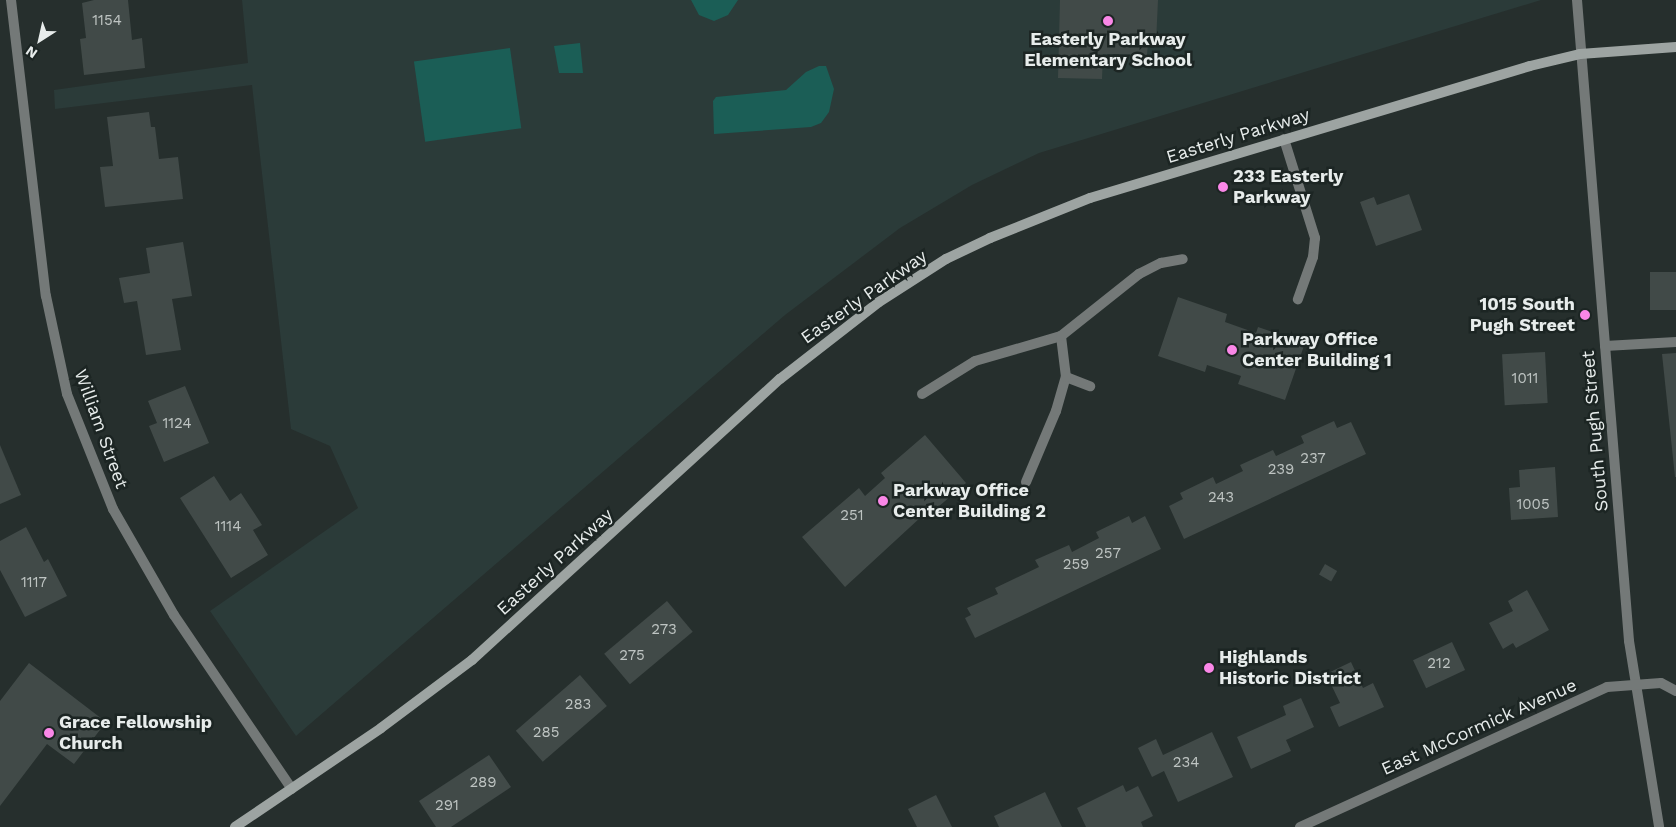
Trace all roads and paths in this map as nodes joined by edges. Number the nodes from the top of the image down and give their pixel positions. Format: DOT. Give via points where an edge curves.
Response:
graph roads {
  1 [pos="12,0"];
  2 [pos="1577,0"];
  3 [pos="1676,46"];
  4 [pos="1580,54"];
  5 [pos="1284,139"];
  6 [pos="1183,259"];
  7 [pos="1298,299"];
  8 [pos="1061,336"];
  9 [pos="1676,342"];
  10 [pos="1604,346"];
  11 [pos="1066,377"];
  12 [pos="1090,386"];
  13 [pos="922,394"];
  14 [pos="1026,482"];
  15 [pos="1634,685"];
  16 [pos="1676,692"];
  17 [pos="292,789"];
  18 [pos="235,827"];
  19 [pos="1300,827"];
  20 [pos="1660,827"];
  1 -- 17 [label="street, William Street" via="46,296 67,394 113,509 174,615"];
  2 -- 4 [label="street, South Pugh Street"];
  3 -- 4 [label="main road, Easterly Parkway"];
  4 -- 5 [label="main road, Easterly Parkway"];
  4 -- 10 [label="street, South Pugh Street"];
  5 -- 7 [label="street" via="1315,238 1313,257"];
  5 -- 17 [label="main road, Easterly Parkway" via="1046,214 968,248 906,283 771,386 472,660"];
  6 -- 8 [label="street" via="1161,263 1139,274"];
  8 -- 11 [label="street"];
  8 -- 13 [label="street" via="975,361"];
  9 -- 10 [label="street"];
  10 -- 15 [label="street, South Pugh Street"];
  11 -- 12 [label="street"];
  11 -- 14 [label="street" via="1056,411"];
  15 -- 16 [label="street, East McCormick Avenue" via="1661,683"];
  15 -- 19 [label="street, East McCormick Avenue" via="1607,687"];
  15 -- 20 [label="street, South Pugh Street"];
  17 -- 18 [label="main road, Easterly Parkway"];
}
